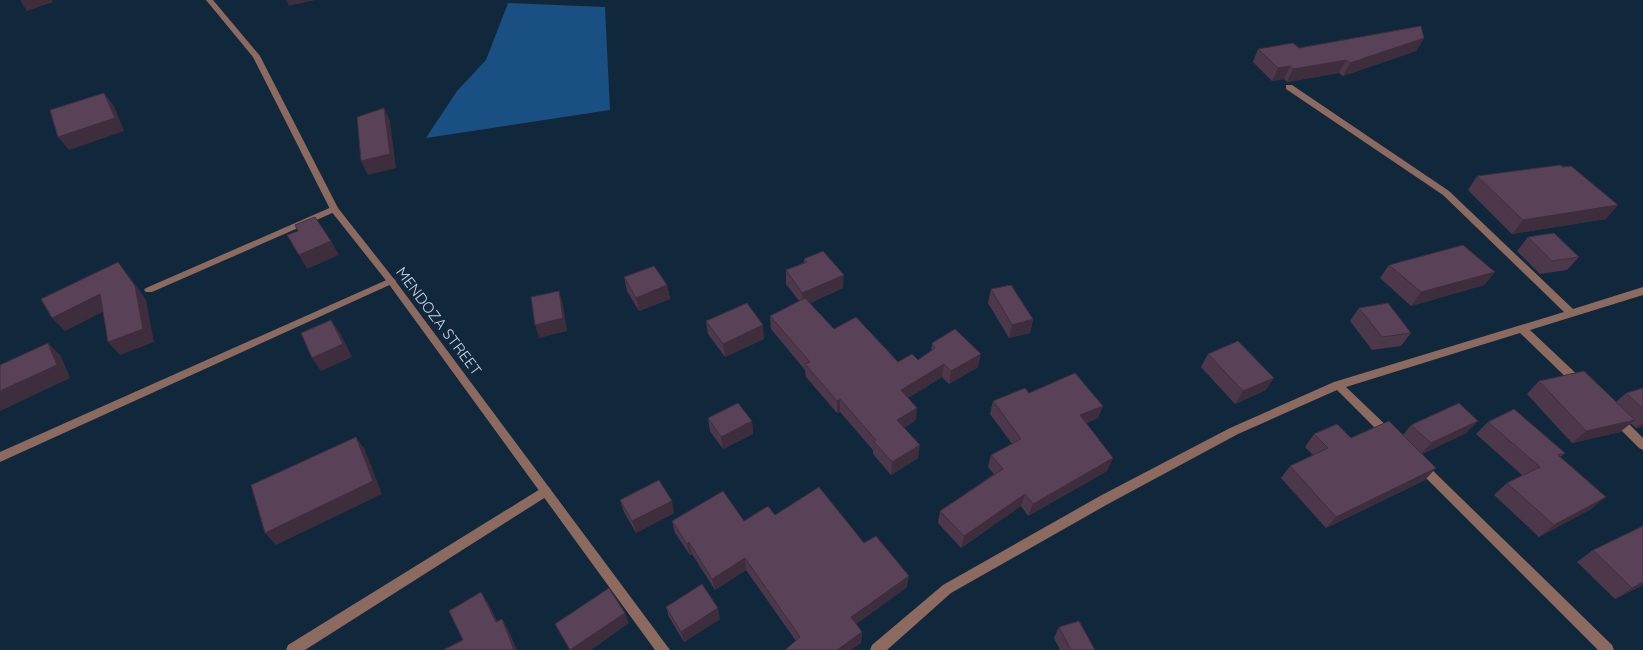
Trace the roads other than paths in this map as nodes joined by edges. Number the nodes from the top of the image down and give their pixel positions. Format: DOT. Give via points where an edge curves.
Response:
graph roads {
  1 [pos="209,0"];
  2 [pos="1290,87"];
  3 [pos="334,209"];
  4 [pos="391,281"];
  5 [pos="149,290"];
  6 [pos="1643,291"];
  7 [pos="1571,313"];
  8 [pos="1522,328"];
  9 [pos="1338,386"];
  10 [pos="1586,390"];
  11 [pos="1608,410"];
  12 [pos="1394,440"];
  13 [pos="1643,445"];
  14 [pos="0,457"];
  15 [pos="1416,461"];
  16 [pos="545,490"];
  17 [pos="293,650"];
  18 [pos="663,650"];
  19 [pos="877,650"];
  20 [pos="1607,650"];
  1 -- 3 [label="street, MENDOZA STREET" via="256,56"];
  2 -- 7 [label="street" via="1446,193"];
  3 -- 4 [label="street, MENDOZA STREET"];
  3 -- 5 [label="street"];
  4 -- 14 [label="street"];
  4 -- 16 [label="street, MENDOZA STREET"];
  6 -- 7 [label="street"];
  7 -- 8 [label="street"];
  8 -- 9 [label="street"];
  8 -- 10 [label="street"];
  9 -- 12 [label="street"];
  9 -- 19 [label="street" via="1234,431 946,589"];
  11 -- 13 [label="street"];
  15 -- 20 [label="street"];
  16 -- 17 [label="street"];
  16 -- 18 [label="street, MENDOZA STREET"];
}
